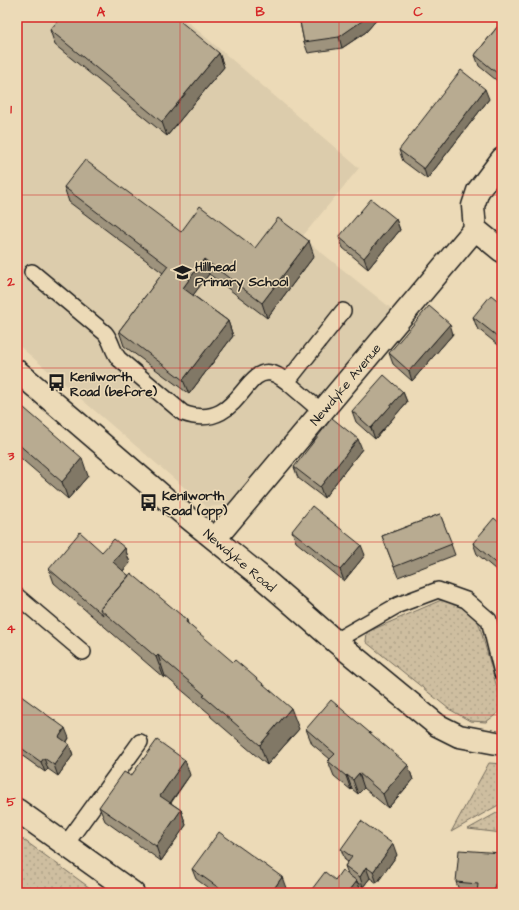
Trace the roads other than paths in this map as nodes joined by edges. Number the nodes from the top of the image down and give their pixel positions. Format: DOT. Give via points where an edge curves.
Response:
graph roads {
  1 [pos="502,159"];
  2 [pos="475,229"];
  3 [pos="502,251"];
  4 [pos="32,272"];
  5 [pos="343,311"];
  6 [pos="17,371"];
  7 [pos="287,382"];
  8 [pos="322,412"];
  9 [pos="214,539"];
  10 [pos="17,596"];
  11 [pos="334,641"];
  12 [pos="83,652"];
  13 [pos="502,672"];
  14 [pos="140,742"];
  15 [pos="502,744"];
  16 [pos="17,810"];
  17 [pos="66,844"];
  18 [pos="133,893"];
  1 -- 2 [label="street" via="478,191 473,206"];
  2 -- 3 [label="street"];
  2 -- 8 [label="street, Newdyke Avenue"];
  4 -- 7 [label="lane" via="105,333 119,360 183,414 202,418 221,413 256,376 262,373 270,372"];
  5 -- 7 [label="lane"];
  6 -- 9 [label="street, Newdyke Road"];
  7 -- 8 [label="lane"];
  8 -- 9 [label="street, Newdyke Avenue"];
  9 -- 11 [label="street, Newdyke Road"];
  10 -- 12 [label="lane"];
  11 -- 13 [label="lane" via="398,605 438,590 466,600 489,620"];
  11 -- 15 [label="street, Newdyke Road" via="437,725 459,736"];
  14 -- 17 [label="lane"];
  16 -- 17 [label="street"];
  17 -- 18 [label="street"];
}
